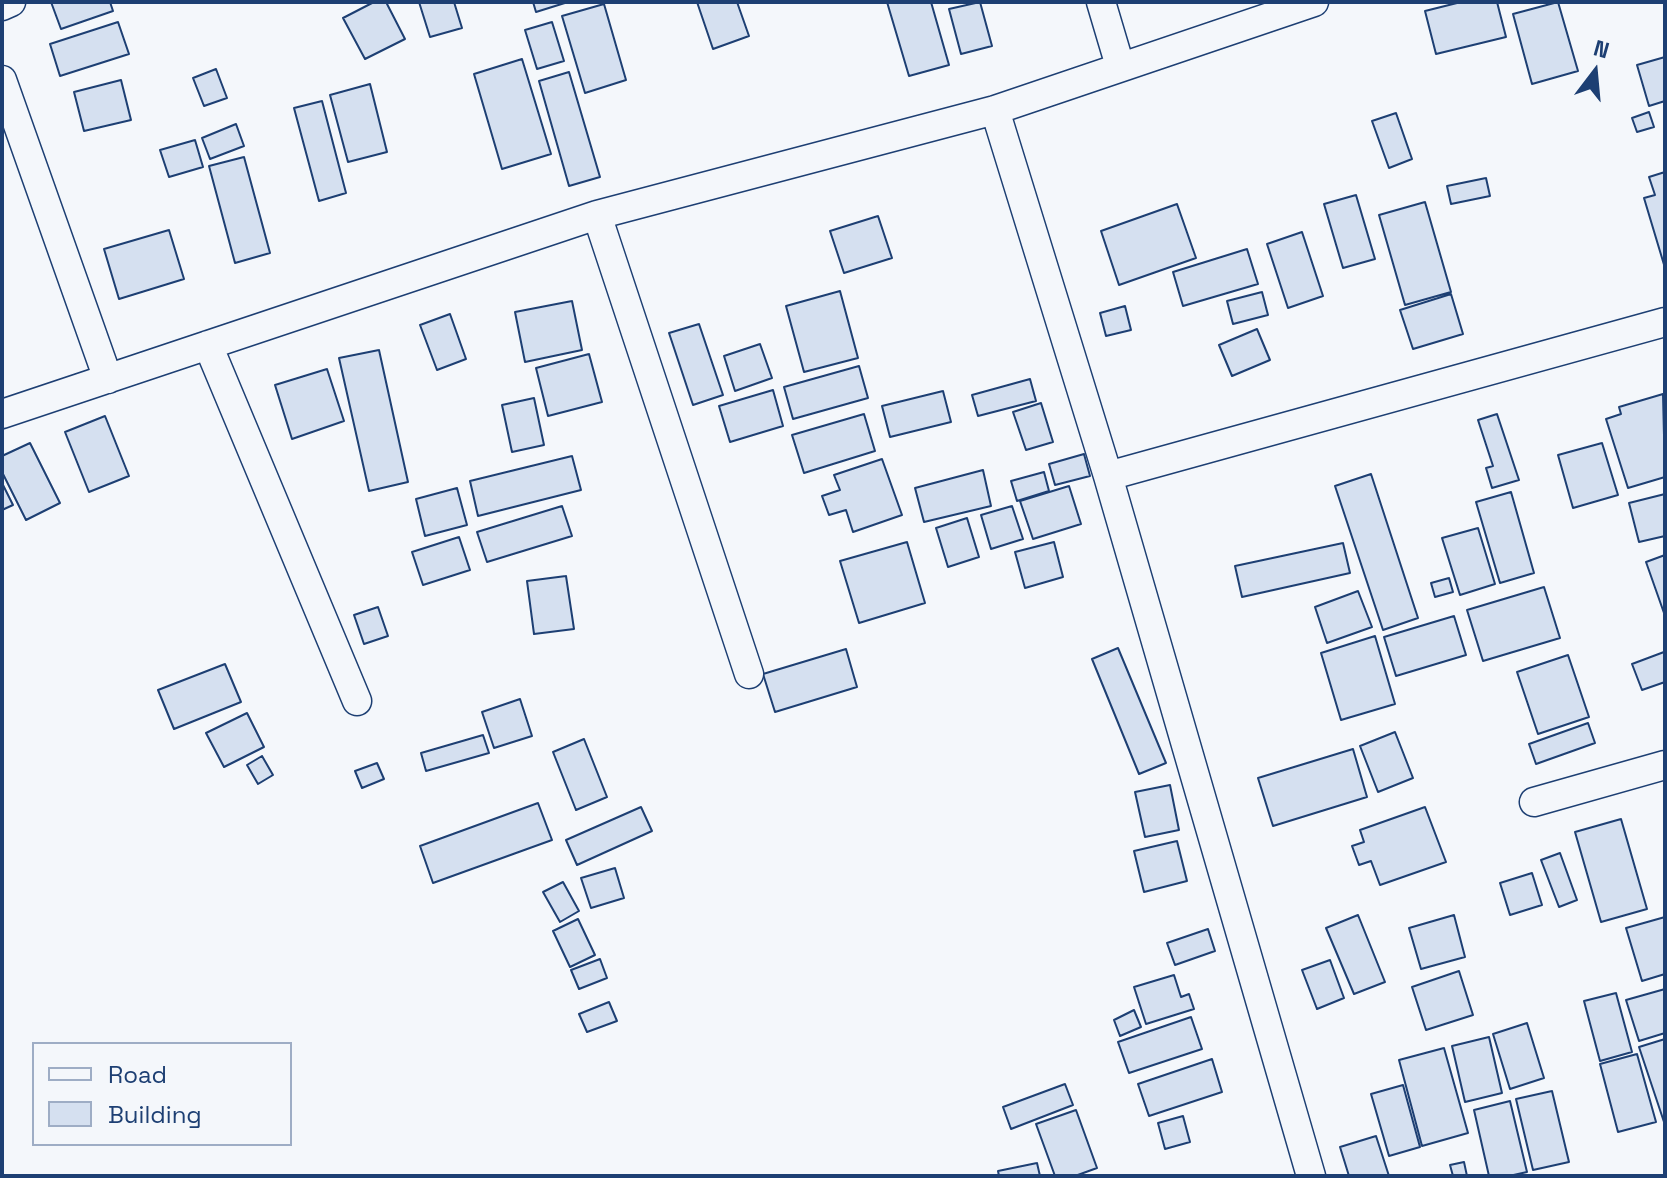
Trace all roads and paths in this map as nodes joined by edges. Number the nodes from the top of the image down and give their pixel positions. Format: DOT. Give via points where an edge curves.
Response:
graph roads {
  1 [pos="11,2"];
  2 [pos="1101,2"];
  3 [pos="1314,2"];
  4 [pos="2,6"];
  5 [pos="1120,66"];
  6 [pos="2,80"];
  7 [pos="995,110"];
  8 [pos="597,215"];
  9 [pos="1665,322"];
  10 [pos="208,345"];
  11 [pos="108,379"];
  12 [pos="2,414"];
  13 [pos="1108,476"];
  14 [pos="749,674"];
  15 [pos="357,701"];
  16 [pos="1665,765"];
  17 [pos="1534,802"];
  18 [pos="1311,1176"];
  1 -- 4 [label="street"];
  2 -- 5 [label="street"];
  3 -- 5 [label="street"];
  5 -- 7 [label="street"];
  6 -- 11 [label="street"];
  7 -- 8 [label="street"];
  7 -- 13 [label="street"];
  8 -- 10 [label="street"];
  8 -- 14 [label="street"];
  9 -- 13 [label="street"];
  10 -- 11 [label="street"];
  10 -- 15 [label="street"];
  11 -- 12 [label="street"];
  13 -- 18 [label="street"];
  16 -- 17 [label="street"];
}
